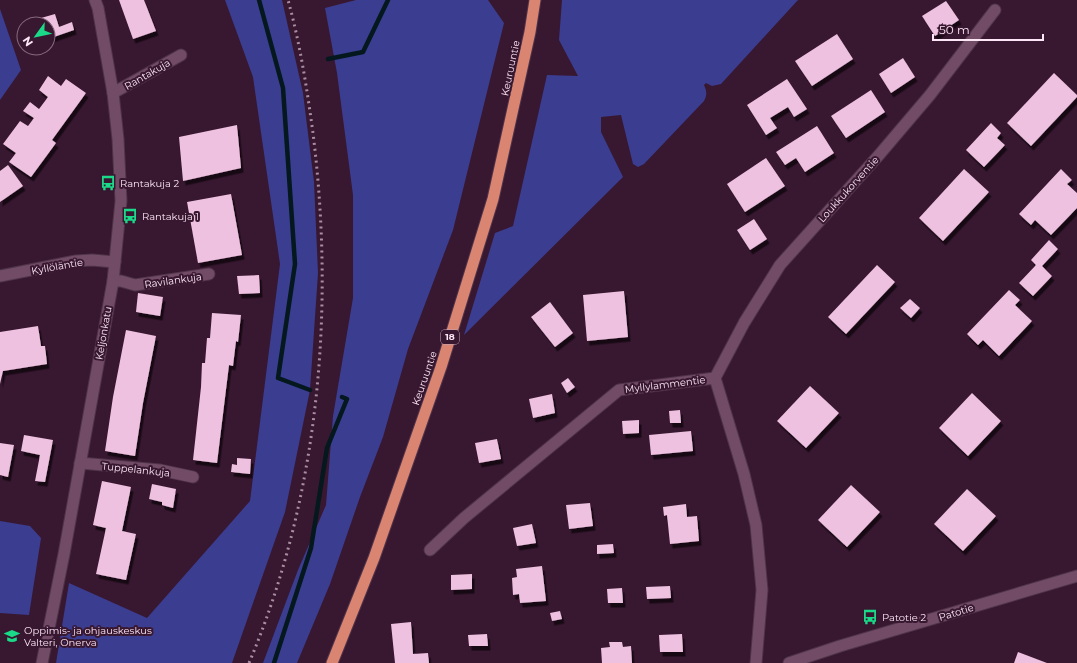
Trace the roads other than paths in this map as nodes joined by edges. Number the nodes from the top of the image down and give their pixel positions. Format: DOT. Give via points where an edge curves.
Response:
graph roads {
  1 [pos="95,0"];
  2 [pos="535,0"];
  3 [pos="995,10"];
  4 [pos="181,55"];
  5 [pos="113,93"];
  6 [pos="115,262"];
  7 [pos="209,274"];
  8 [pos="0,276"];
  9 [pos="113,281"];
  10 [pos="716,378"];
  11 [pos="80,463"];
  12 [pos="193,476"];
  13 [pos="430,550"];
  14 [pos="1077,576"];
  15 [pos="42,663"];
  16 [pos="332,663"];
  17 [pos="756,663"];
  18 [pos="789,663"];
  1 -- 5 [label="street, Keljonkatu"];
  2 -- 16 [label="highway, Keuruuntie / 18" via="493,199 441,367 374,558"];
  3 -- 10 [label="street, Loukkukorventie" via="930,95 780,265 744,323"];
  4 -- 5 [label="street, Rantakuja"];
  5 -- 6 [label="street, Keljonkatu" via="121,201"];
  6 -- 8 [label="street, Kyllöläntie" via="76,261"];
  6 -- 9 [label="street, Keljonkatu"];
  7 -- 9 [label="street, Ravilankuja" via="135,285 121,280"];
  9 -- 11 [label="street, Keljonkatu"];
  10 -- 13 [label="street, Myllylammentie" via="619,390 464,518"];
  10 -- 17 [label="street, Myllylammentie" via="756,525 762,590"];
  11 -- 12 [label="street, Tuppelankuja" via="160,470"];
  11 -- 15 [label="street, Keljonkatu"];
  14 -- 18 [label="street, Patotie"];
}
